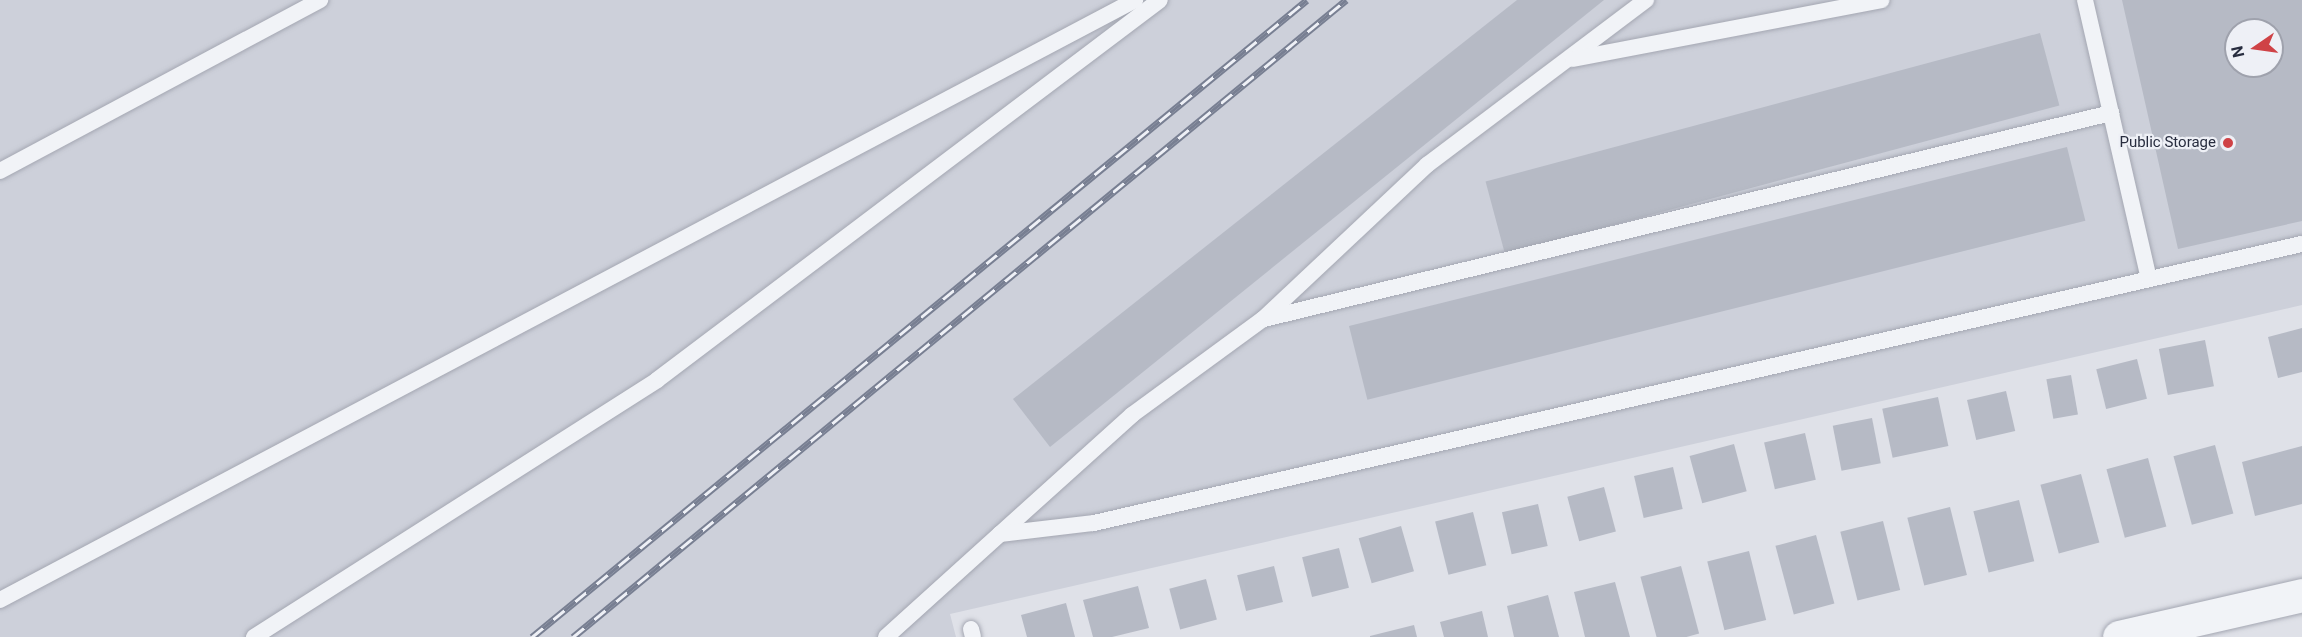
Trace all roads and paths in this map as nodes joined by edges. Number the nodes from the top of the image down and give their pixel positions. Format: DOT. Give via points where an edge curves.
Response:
graph roads {
  1 [pos="320,0"];
  2 [pos="1135,0"];
  3 [pos="1160,0"];
  4 [pos="1646,0"];
  5 [pos="1881,0"];
  6 [pos="2085,0"];
  7 [pos="1570,60"];
  8 [pos="2111,113"];
  9 [pos="0,171"];
  10 [pos="2302,243"];
  11 [pos="2149,279"];
  12 [pos="1263,319"];
  13 [pos="1000,534"];
  14 [pos="2302,595"];
  15 [pos="0,600"];
  16 [pos="254,637"];
  17 [pos="886,637"];
  18 [pos="2119,637"];
  1 -- 9 [label="lane"];
  2 -- 15 [label="lane"];
  3 -- 16 [label="lane" via="657,380"];
  4 -- 7 [label="lane"];
  5 -- 7 [label="lane"];
  6 -- 8 [label="lane"];
  7 -- 12 [label="lane" via="1427,165"];
  8 -- 11 [label="lane"];
  8 -- 12 [label="lane"];
  10 -- 11 [label="lane"];
  11 -- 13 [label="lane" via="1094,523"];
  12 -- 13 [label="lane" via="1132,416"];
  13 -- 17 [label="lane"];
  14 -- 18 [label="street"];
}
